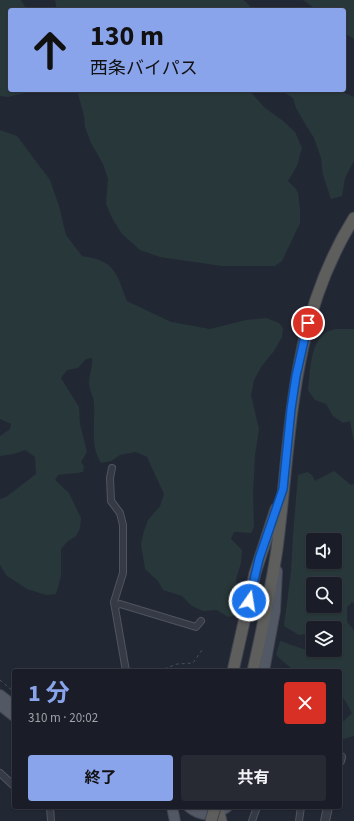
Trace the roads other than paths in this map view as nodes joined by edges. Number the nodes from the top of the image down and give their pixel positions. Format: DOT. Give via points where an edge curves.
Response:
graph roads {
  1 [pos="354,218"];
  2 [pos="112,468"];
  3 [pos="283,489"];
  4 [pos="276,549"];
  5 [pos="115,606"];
  6 [pos="201,621"];
  7 [pos="126,669"];
  8 [pos="233,669"];
  9 [pos="254,669"];
  10 [pos="264,669"];
  11 [pos="0,695"];
  12 [pos="12,704"];
  13 [pos="0,705"];
  14 [pos="12,714"];
  15 [pos="0,773"];
  16 [pos="12,784"];
  17 [pos="50,809"];
  18 [pos="172,809"];
  19 [pos="192,809"];
  20 [pos="256,809"];
  21 [pos="301,809"];
  22 [pos="328,809"];
  23 [pos="217,813"];
  24 [pos="51,821"];
  25 [pos="175,821"];
  26 [pos="252,821"];
  27 [pos="299,821"];
  28 [pos="325,821"];
  1 -- 3 [label="highway" via="328,268 308,323 294,389"];
  2 -- 5 [label="street" via="111,501 120,513 123,525 123,573"];
  3 -- 4 [label="highway"];
  3 -- 8 [label="highway" via="255,573"];
  4 -- 9 [label="highway"];
  4 -- 10 [label="main road" via="275,611"];
  5 -- 6 [label="street" via="120,604 196,627"];
  5 -- 7 [label="street"];
  11 -- 12 [label="main road"];
  13 -- 14 [label="main road"];
  15 -- 16 [label="street"];
  17 -- 24 [label="street"];
  18 -- 25 [label="main road"];
  19 -- 23 [label="main road" via="207,815"];
  20 -- 26 [label="street"];
  21 -- 27 [label="street"];
  22 -- 28 [label="street"];
}
